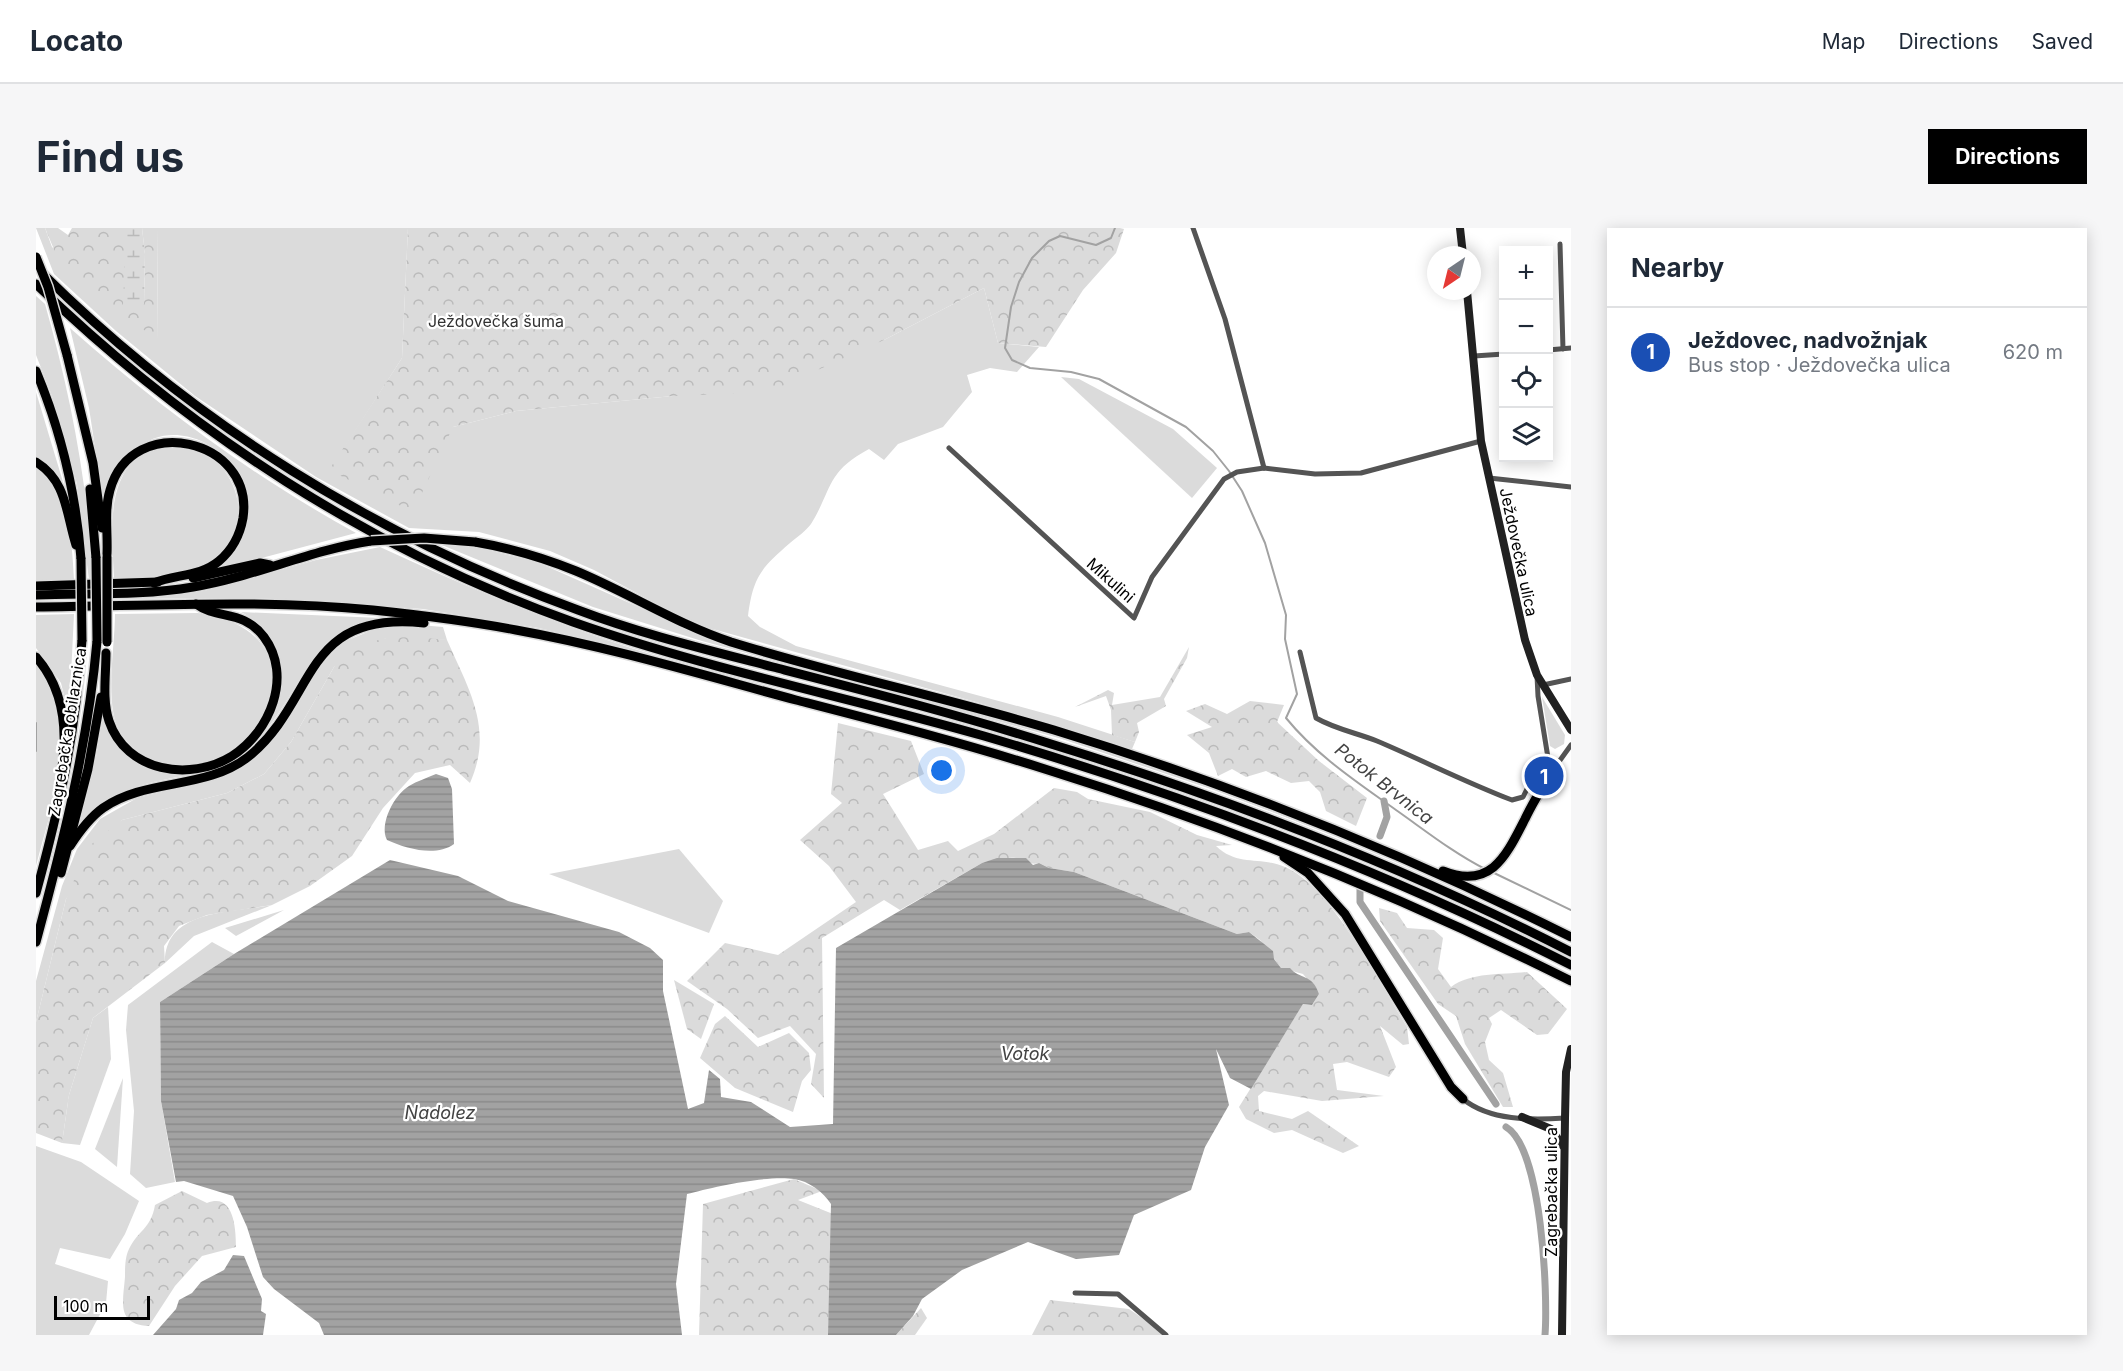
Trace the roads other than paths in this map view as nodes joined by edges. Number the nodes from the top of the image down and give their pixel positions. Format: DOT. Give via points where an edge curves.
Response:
graph roads {
  1 [pos="1192,228"];
  2 [pos="1460,228"];
  3 [pos="1560,244"];
  4 [pos="1462,246"];
  5 [pos="36,257"];
  6 [pos="36,267"];
  7 [pos="36,284"];
  8 [pos="1468,300"];
  9 [pos="1571,348"];
  10 [pos="1563,349"];
  11 [pos="1553,350"];
  12 [pos="1499,354"];
  13 [pos="1474,356"];
  14 [pos="69,366"];
  15 [pos="36,370"];
  16 [pos="1480,441"];
  17 [pos="949,448"];
  18 [pos="36,462"];
  19 [pos="1264,468"];
  20 [pos="1489,478"];
  21 [pos="1571,487"];
  22 [pos="107,556"];
  23 [pos="81,559"];
  24 [pos="272,566"];
  25 [pos="154,583"];
  26 [pos="36,586"];
  27 [pos="36,595"];
  28 [pos="196,604"];
  29 [pos="36,607"];
  30 [pos="467,622"];
  31 [pos="102,641"];
  32 [pos="1300,652"];
  33 [pos="106,653"];
  34 [pos="36,657"];
  35 [pos="1537,675"];
  36 [pos="1571,679"];
  37 [pos="1543,685"];
  38 [pos="1571,730"];
  39 [pos="1571,745"];
  40 [pos="1548,758"];
  41 [pos="1553,770"];
  42 [pos="1250,839"];
  43 [pos="70,846"];
  44 [pos="1414,863"];
  45 [pos="41,873"];
  46 [pos="36,893"];
  47 [pos="42,920"];
  48 [pos="1571,937"];
  49 [pos="36,942"];
  50 [pos="1571,952"];
  51 [pos="1571,965"];
  52 [pos="1571,981"];
  53 [pos="1571,1049"];
  54 [pos="1463,1099"];
  55 [pos="1522,1118"];
  56 [pos="1564,1118"];
  57 [pos="1565,1149"];
  58 [pos="1075,1293"];
  59 [pos="1166,1335"];
  60 [pos="1562,1335"];
  1 -- 19 [label="street" via="1225,319"];
  2 -- 4 [label="main road"];
  3 -- 10 [label="street"];
  5 -- 14 [label="highway, bridge"];
  6 -- 50 [label="highway" via="117,345 205,414 360,513 470,567 580,611 649,633 999,728 1228,803 1395,869"];
  7 -- 51 [label="highway" via="107,350 201,426 320,504 443,568 573,622 628,640 984,736 1217,812 1394,882"];
  8 -- 13 [label="main road, Ježdovečka ulica"];
  9 -- 10 [label="street"];
  10 -- 11 [label="street"];
  12 -- 13 [label="street"];
  13 -- 16 [label="main road, Ježdovečka ulica"];
  14 -- 22 [label="highway" via="93,463"];
  14 -- 31 [label="highway, Zagrebačka obilaznica, bridge" via="87,465"];
  15 -- 23 [label="highway" via="71,483"];
  16 -- 19 [label="street" via="1361,473 1315,474"];
  16 -- 20 [label="main road, Ježdovečka ulica"];
  17 -- 19 [label="street, Mikulini" via="1134,618 1152,578 1224,479 1237,472"];
  18 -- 23 [label="highway" via="52,475 65,496"];
  20 -- 21 [label="street"];
  20 -- 35 [label="main road, Ježdovečka ulica" via="1525,640"];
  22 -- 25 [label="highway" via="110,490 120,469 134,455 153,445 175,442 210,452 227,466 238,483 243,506 239,533 214,564"];
  22 -- 31 [label="highway, bridge"];
  23 -- 45 [label="highway, Zagrebačka obilaznica, bridge" via="82,640 76,717"];
  24 -- 25 [label="highway" via="260,563"];
  24 -- 27 [label="highway" via="166,591"];
  24 -- 44 [label="highway, bridge" via="327,549 401,539 475,542 537,557 579,572 730,641 1057,731 1242,794"];
  25 -- 26 [label="highway"];
  28 -- 29 [label="highway"];
  28 -- 30 [label="highway" via="316,606"];
  28 -- 33 [label="highway" via="204,610 235,616 255,628 275,659 278,682 267,716 250,741 232,756 198,769 176,770 156,766 130,752 108,720"];
  30 -- 42 [label="highway" via="567,641 913,731 1048,769"];
  30 -- 43 [label="highway" via="455,626 388,621 339,640 319,658 270,733 248,757 223,773 116,800 91,818"];
  31 -- 33 [label="highway"];
  31 -- 47 [label="highway, Zagrebačka obilaznica" via="80,767"];
  32 -- 40 [label="street" via="1317,718 1327,724 1512,800 1523,797 1538,767"];
  33 -- 43 [label="highway" via="99,718"];
  34 -- 45 [label="highway" via="56,689 65,732"];
  35 -- 37 [label="main road, Ježdovečka ulica"];
  35 -- 40 [label="street, Ježdovečka ulica"];
  36 -- 37 [label="street"];
  37 -- 38 [label="main road, Ježdovečka ulica"];
  39 -- 41 [label="street"];
  40 -- 41 [label="street, Ježdovečka ulica"];
  41 -- 44 [label="highway" via="1497,865 1479,875 1465,877"];
  42 -- 52 [label="highway" via="1419,908"];
  42 -- 54 [label="highway" via="1308,873 1332,898 1451,1087"];
  43 -- 47 [label="highway"];
  44 -- 48 [label="highway"];
  45 -- 46 [label="highway, Zagrebačka obilaznica"];
  47 -- 49 [label="highway, Zagrebačka obilaznica"];
  53 -- 56 [label="main road, Zagrebačka ulica"];
  54 -- 55 [label="street" via="1487,1113"];
  55 -- 56 [label="street"];
  55 -- 57 [label="main road" via="1551,1129"];
  56 -- 57 [label="main road, Zagrebačka ulica"];
  57 -- 60 [label="main road, Zagrebačka ulica"];
  58 -- 59 [label="street" via="1118,1294"];
}
